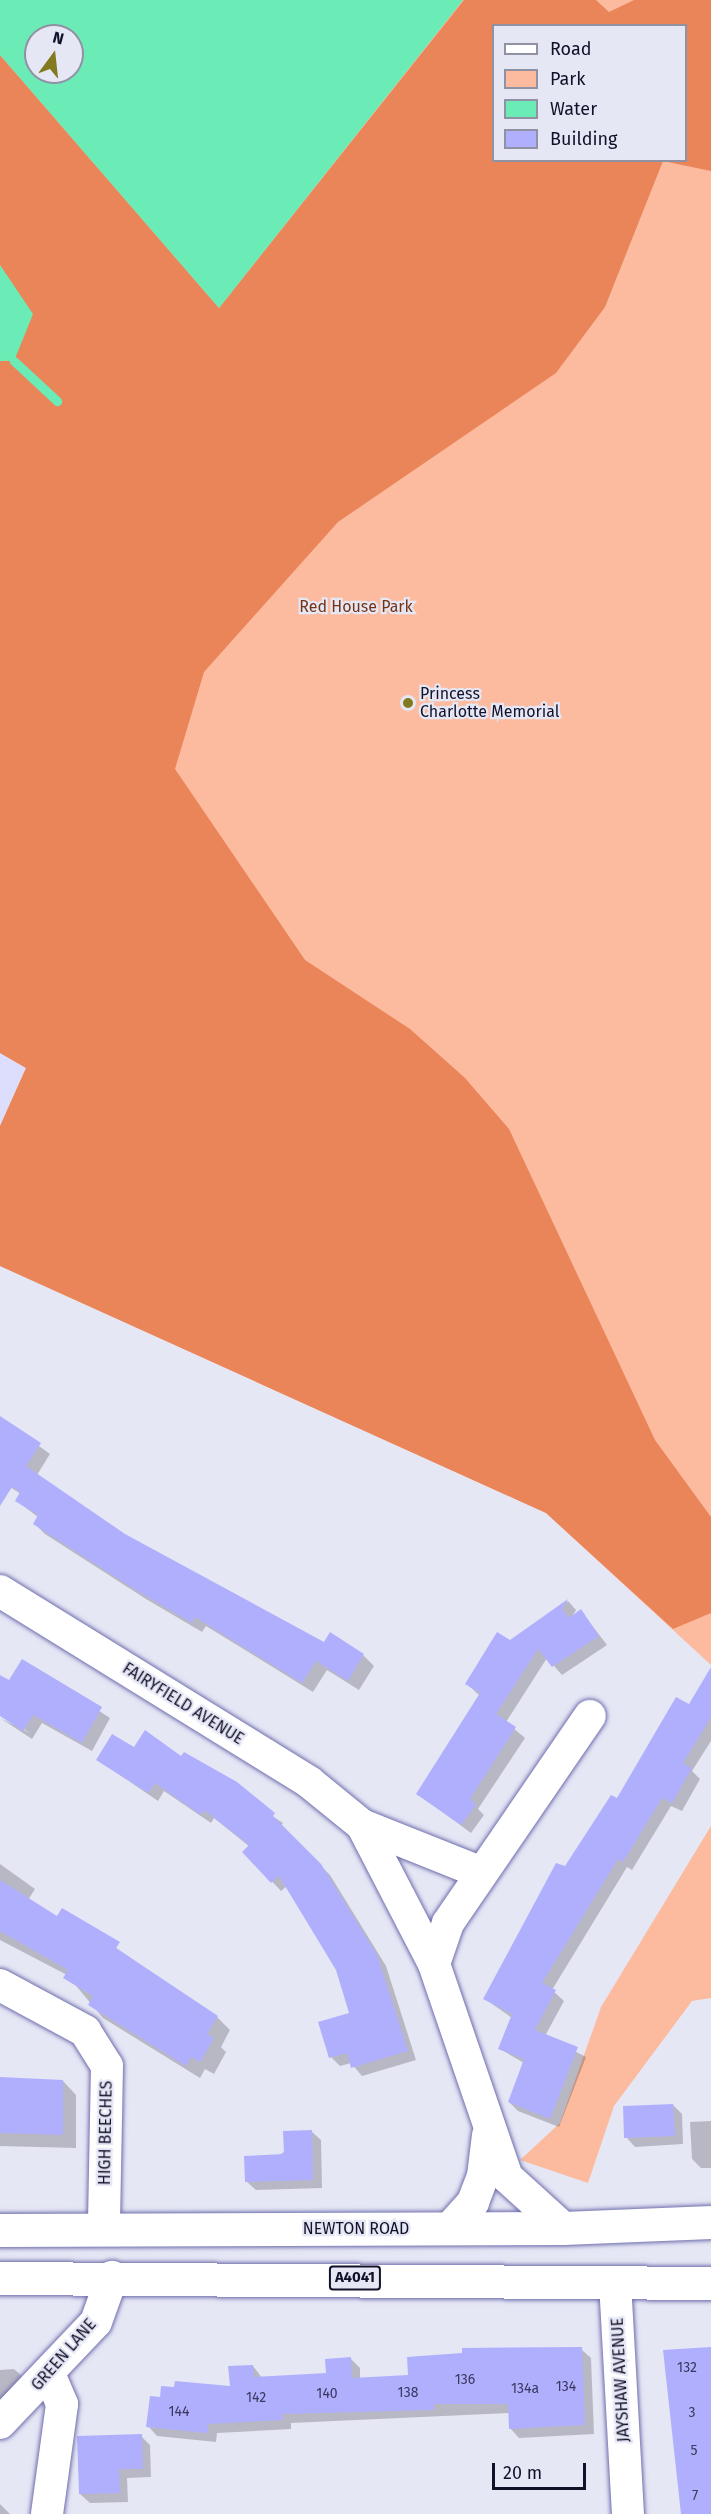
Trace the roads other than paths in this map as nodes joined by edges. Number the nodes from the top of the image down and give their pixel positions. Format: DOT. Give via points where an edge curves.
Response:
graph roads {
  1 [pos="0,1591"];
  2 [pos="590,1716"];
  3 [pos="362,1825"];
  4 [pos="482,1873"];
  5 [pos="434,1964"];
  6 [pos="0,1985"];
  7 [pos="488,2134"];
  8 [pos="711,2222"];
  9 [pos="563,2228"];
  10 [pos="104,2229"];
  11 [pos="449,2229"];
  12 [pos="0,2230"];
  13 [pos="112,2277"];
  14 [pos="0,2278"];
  15 [pos="615,2282"];
  16 [pos="711,2283"];
  17 [pos="50,2376"];
  18 [pos="0,2423"];
  19 [pos="47,2514"];
  20 [pos="628,2514"];
  1 -- 3 [label="street, FAIRYFIELD AVENUE" via="309,1782"];
  2 -- 4 [label="street"];
  3 -- 4 [label="street, FAIRYFIELD AVENUE"];
  3 -- 5 [label="street, FAIRYFIELD AVENUE"];
  4 -- 5 [label="street" via="448,1923"];
  5 -- 7 [label="street, FAIRYFIELD AVENUE"];
  6 -- 10 [label="street, HIGH BEECHES" via="85,2031 107,2066"];
  7 -- 9 [label="street, FAIRYFIELD AVENUE" via="513,2184"];
  7 -- 11 [label="street, FAIRYFIELD AVENUE" via="483,2176 473,2202"];
  8 -- 9 [label="highway, NEWTON ROAD"];
  9 -- 11 [label="highway, NEWTON ROAD"];
  10 -- 11 [label="highway, NEWTON ROAD"];
  10 -- 12 [label="highway, NEWTON ROAD"];
  13 -- 14 [label="highway, A4041"];
  13 -- 15 [label="highway, A4041"];
  13 -- 17 [label="street, GREEN LANE" via="96,2322"];
  15 -- 16 [label="highway, A4041"];
  15 -- 20 [label="street, JAYSHAW AVENUE"];
  17 -- 18 [label="street, GREEN LANE"];
  17 -- 19 [label="street" via="63,2404"];
}
